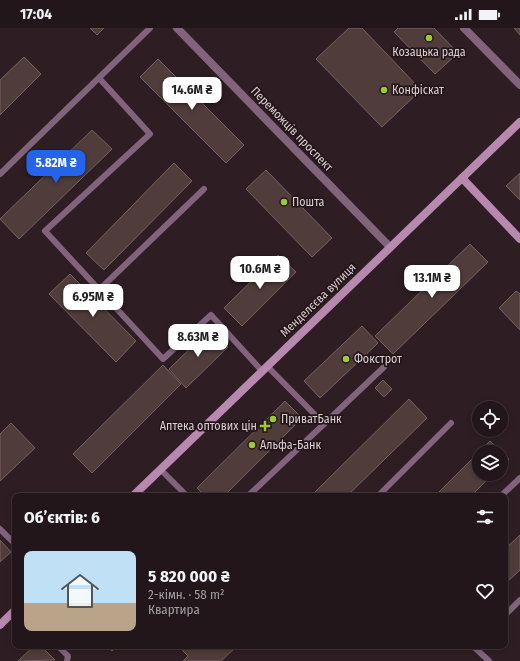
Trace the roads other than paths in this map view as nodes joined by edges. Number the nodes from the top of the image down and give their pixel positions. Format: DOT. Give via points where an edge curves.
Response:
graph roads {
  1 [pos="150,28"];
  2 [pos="177,28"];
  3 [pos="464,28"];
  4 [pos="99,78"];
  5 [pos="520,85"];
  6 [pos="520,122"];
  7 [pos="0,174"];
  8 [pos="462,178"];
  9 [pos="204,189"];
  10 [pos="520,239"];
  11 [pos="390,247"];
  12 [pos="100,289"];
  13 [pos="384,367"];
  14 [pos="265,368"];
  15 [pos="451,423"];
  16 [pos="324,424"];
  17 [pos="160,469"];
  18 [pos="520,478"];
  19 [pos="136,493"];
  20 [pos="184,493"];
  21 [pos="251,493"];
  22 [pos="381,493"];
  23 [pos="505,493"];
  24 [pos="0,529"];
  25 [pos="12,541"];
  26 [pos="520,600"];
  27 [pos="508,612"];
  28 [pos="12,613"];
  29 [pos="0,625"];
  30 [pos="61,649"];
  31 [pos="476,649"];
  32 [pos="67,661"];
  33 [pos="489,661"];
  1 -- 4 [label="lane"];
  2 -- 11 [label="street, Переможців проспект"];
  3 -- 5 [label="street"];
  4 -- 7 [label="lane"];
  4 -- 12 [label="lane" via="150,134 45,230"];
  6 -- 8 [label="street, Менделєєва вулиця"];
  8 -- 10 [label="street"];
  8 -- 11 [label="street, Менделєєва вулиця"];
  9 -- 12 [label="lane"];
  11 -- 14 [label="street, Менделєєва вулиця"];
  12 -- 14 [label="lane" via="164,359 211,315"];
  13 -- 16 [label="lane"];
  14 -- 16 [label="lane"];
  14 -- 17 [label="street, Менделєєва вулиця"];
  15 -- 22 [label="lane"];
  16 -- 21 [label="lane"];
  17 -- 19 [label="street, Менделєєва вулиця"];
  17 -- 20 [label="lane"];
  18 -- 23 [label="lane"];
  24 -- 25 [label="lane"];
  26 -- 27 [label="lane"];
  28 -- 29 [label="street"];
  30 -- 32 [label="lane" via="68,656"];
  31 -- 33 [label="lane"];
}
